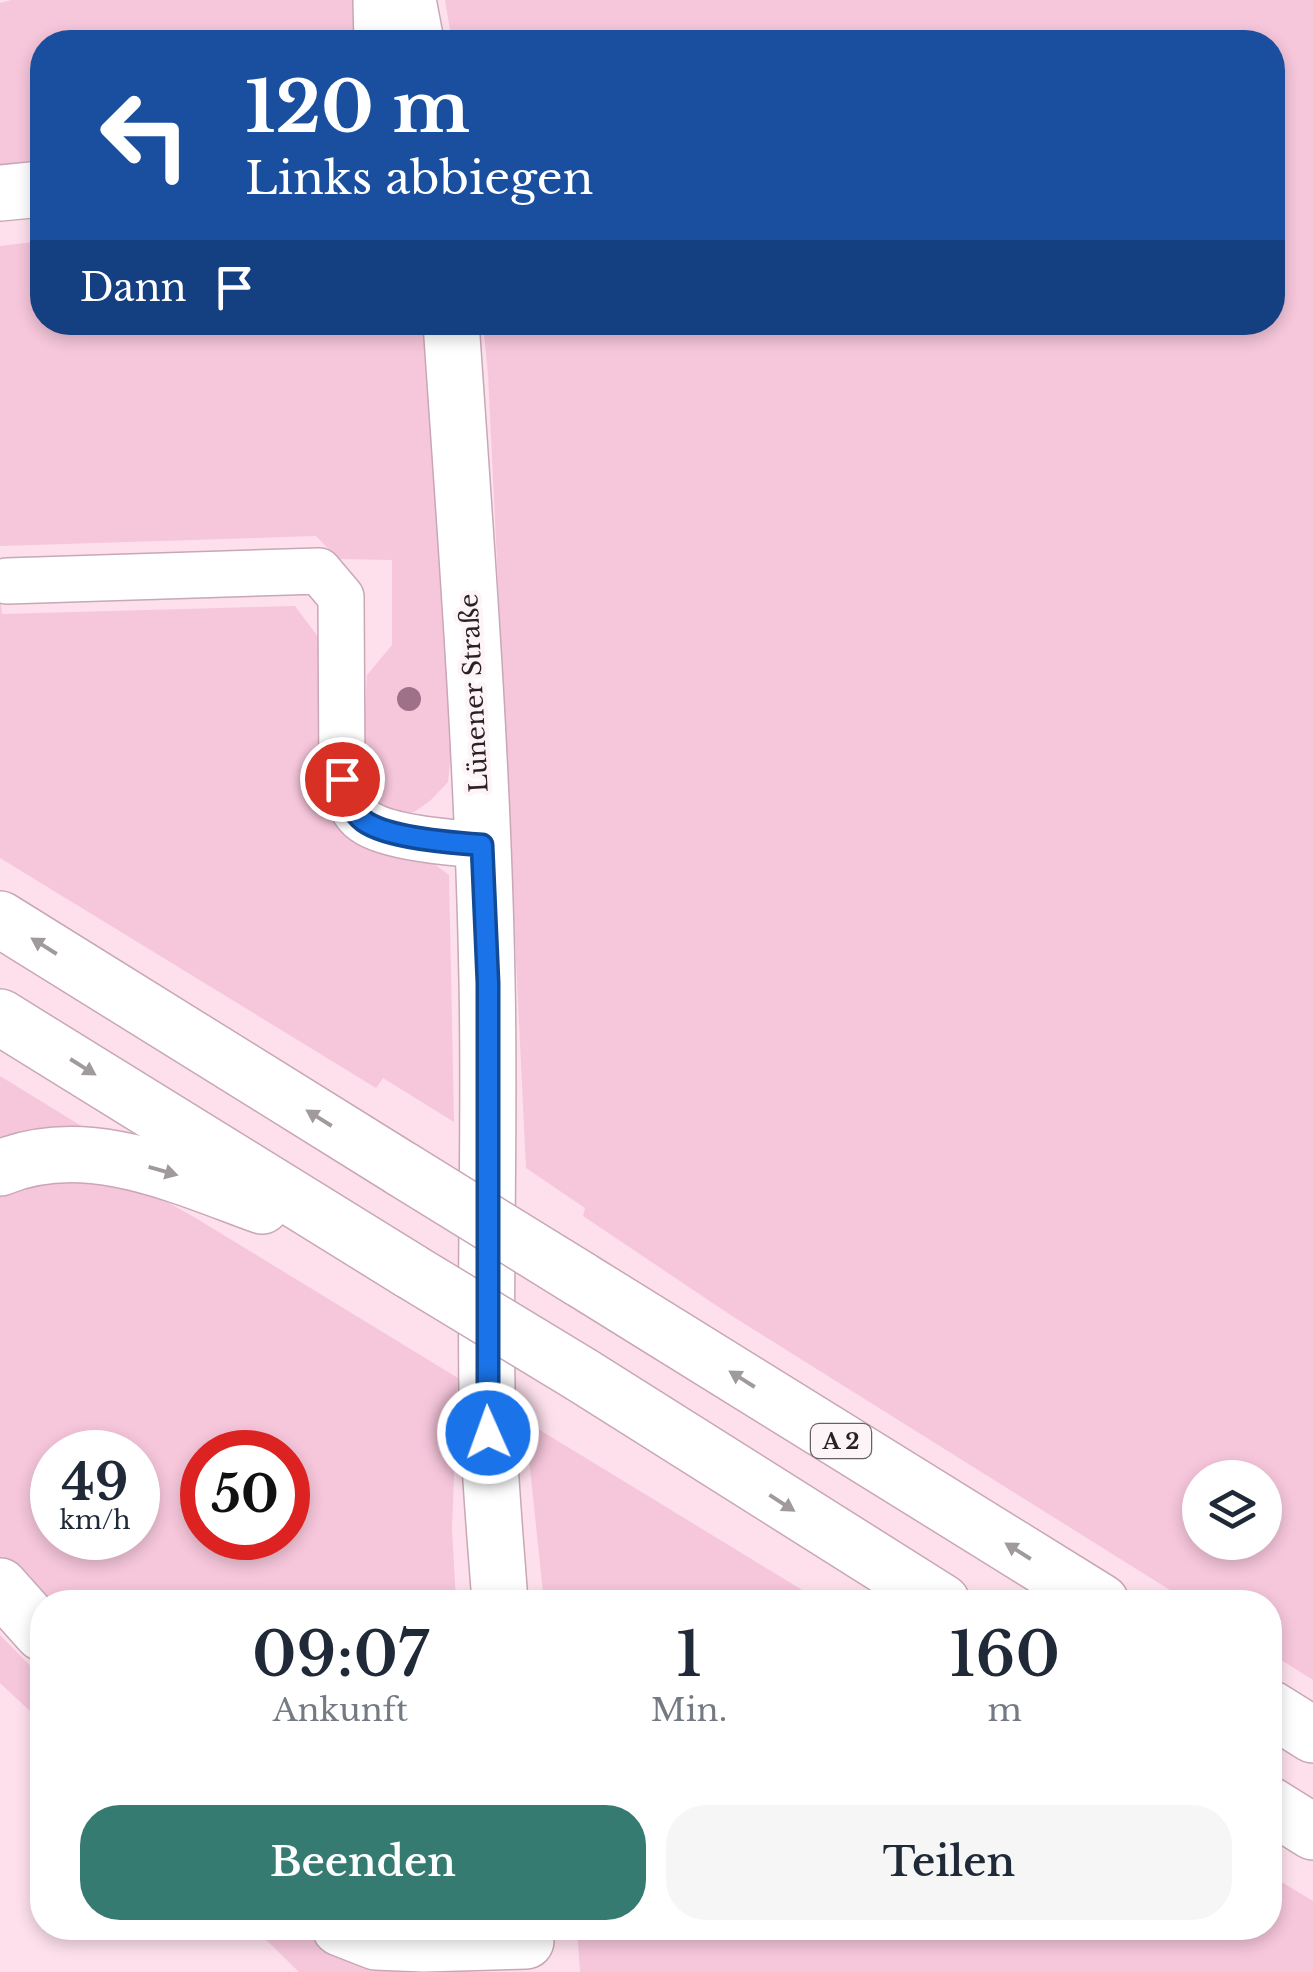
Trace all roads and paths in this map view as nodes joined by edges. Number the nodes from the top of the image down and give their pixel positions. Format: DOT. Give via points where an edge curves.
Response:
graph roads {
  1 [pos="382,0"];
  2 [pos="408,0"];
  3 [pos="382,30"];
  4 [pos="414,30"];
  5 [pos="30,190"];
  6 [pos="0,193"];
  7 [pos="30,222"];
  8 [pos="0,223"];
  9 [pos="451,335"];
  10 [pos="7,581"];
  11 [pos="482,845"];
  12 [pos="0,919"];
  13 [pos="0,1016"];
  14 [pos="0,1168"];
  15 [pos="390,1259"];
  16 [pos="0,1586"];
  17 [pos="499,1590"];
  18 [pos="923,1590"];
  19 [pos="1082,1590"];
  20 [pos="0,1612"];
  21 [pos="30,1620"];
  22 [pos="30,1644"];
  23 [pos="1282,1715"];
  24 [pos="1313,1734"];
  25 [pos="1282,1813"];
  26 [pos="1313,1832"];
  27 [pos="371,1940"];
  28 [pos="523,1942"];
  1 -- 3 [label="main road"];
  2 -- 4 [label="main road"];
  5 -- 6 [label="main road"];
  7 -- 8 [label="main road"];
  9 -- 11 [label="main road, Lünener Straße"];
  10 -- 11 [label="lane" via="319,571 341,596 342,779 350,804 381,829"];
  11 -- 17 [label="main road, Lünener Straße" via="486,1394"];
  19 -- 12 [label="main road, A 2, one-way, bridge"];
  13 -- 15 [label="main road, one-way"];
  14 -- 15 [label="main road, one-way" via="49,1154 90,1154 168,1172"];
  15 -- 18 [label="main road, one-way, bridge"];
  16 -- 21 [label="main road"];
  20 -- 22 [label="main road"];
  23 -- 24 [label="main road"];
  25 -- 26 [label="main road"];
  27 -- 28 [label="main road"];
}
